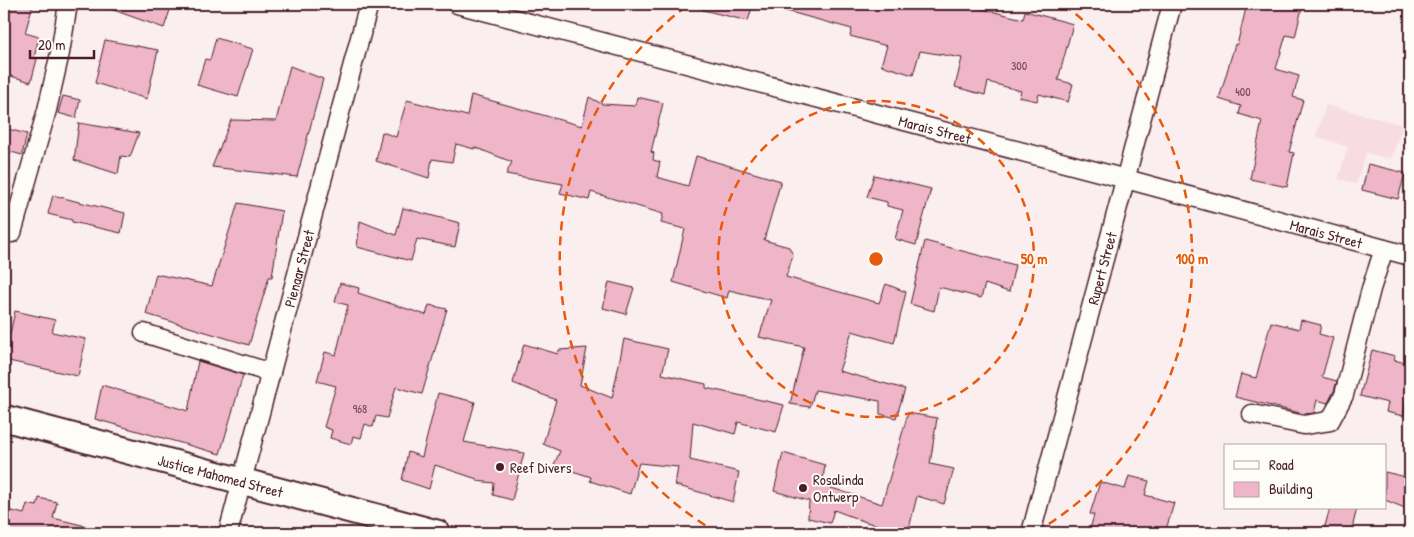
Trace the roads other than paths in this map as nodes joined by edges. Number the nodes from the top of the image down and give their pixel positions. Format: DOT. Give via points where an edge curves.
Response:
graph roads {
  1 [pos="68,4"];
  2 [pos="369,4"];
  3 [pos="458,4"];
  4 [pos="1172,4"];
  5 [pos="1126,179"];
  6 [pos="12,233"];
  7 [pos="1384,249"];
  8 [pos="1410,256"];
  9 [pos="144,333"];
  10 [pos="271,373"];
  11 [pos="1252,414"];
  12 [pos="4,418"];
  13 [pos="242,481"];
  14 [pos="228,533"];
  15 [pos="438,533"];
  16 [pos="1032,533"];
  1 -- 6 [label="street" via="47,110"];
  2 -- 10 [label="street, Pienaar Street"];
  3 -- 5 [label="street, Marais Street"];
  4 -- 5 [label="street, Rupert Street"];
  5 -- 7 [label="street, Marais Street"];
  5 -- 16 [label="street, Rupert Street"];
  7 -- 8 [label="street, Marais Street"];
  7 -- 11 [label="street" via="1344,394 1330,421 1304,425"];
  9 -- 10 [label="street"];
  10 -- 13 [label="street, Pienaar Street"];
  12 -- 13 [label="main road, Justice Mahomed Street"];
  13 -- 14 [label="street, Pienaar Street"];
  13 -- 15 [label="main road, Justice Mahomed Street"];
}
